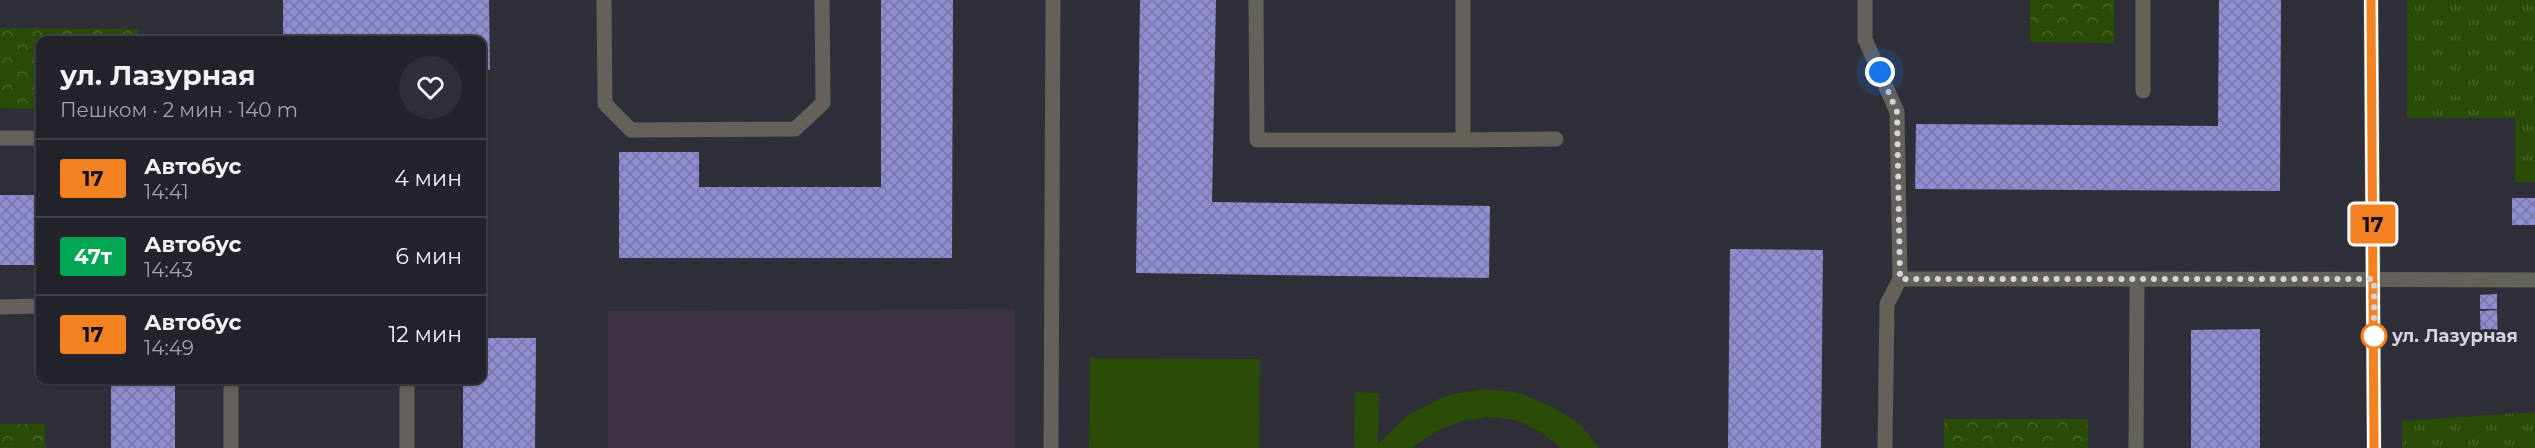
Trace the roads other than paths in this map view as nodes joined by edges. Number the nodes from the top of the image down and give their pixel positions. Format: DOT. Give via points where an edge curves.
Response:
graph roads {
  1 [pos="604,0"];
  2 [pos="822,0"];
  3 [pos="1053,0"];
  4 [pos="1256,0"];
  5 [pos="1462,0"];
  6 [pos="1865,0"];
  7 [pos="2143,0"];
  8 [pos="2371,0"];
  9 [pos="2143,91"];
  10 [pos="0,138"];
  11 [pos="36,138"];
  12 [pos="1556,139"];
  13 [pos="1463,140"];
  14 [pos="1900,279"];
  15 [pos="2136,279"];
  16 [pos="2374,279"];
  17 [pos="2535,280"];
  18 [pos="36,306"];
  19 [pos="0,307"];
  20 [pos="231,384"];
  21 [pos="407,384"];
  22 [pos="231,448"];
  23 [pos="407,448"];
  24 [pos="1050,448"];
  25 [pos="1885,448"];
  26 [pos="2136,448"];
  27 [pos="2374,448"];
  1 -- 2 [label="street" via="605,104 631,130 795,129 823,103"];
  3 -- 24 [label="street"];
  4 -- 13 [label="street" via="1257,140"];
  5 -- 13 [label="street"];
  6 -- 14 [label="street" via="1866,39 1897,112"];
  7 -- 9 [label="street"];
  8 -- 16 [label="street"];
  10 -- 11 [label="street"];
  12 -- 13 [label="street"];
  14 -- 15 [label="street"];
  14 -- 25 [label="street" via="1887,304"];
  15 -- 16 [label="street"];
  15 -- 26 [label="street"];
  16 -- 17 [label="street"];
  16 -- 27 [label="street"];
  18 -- 19 [label="street"];
  20 -- 22 [label="street"];
  21 -- 23 [label="street"];
}
